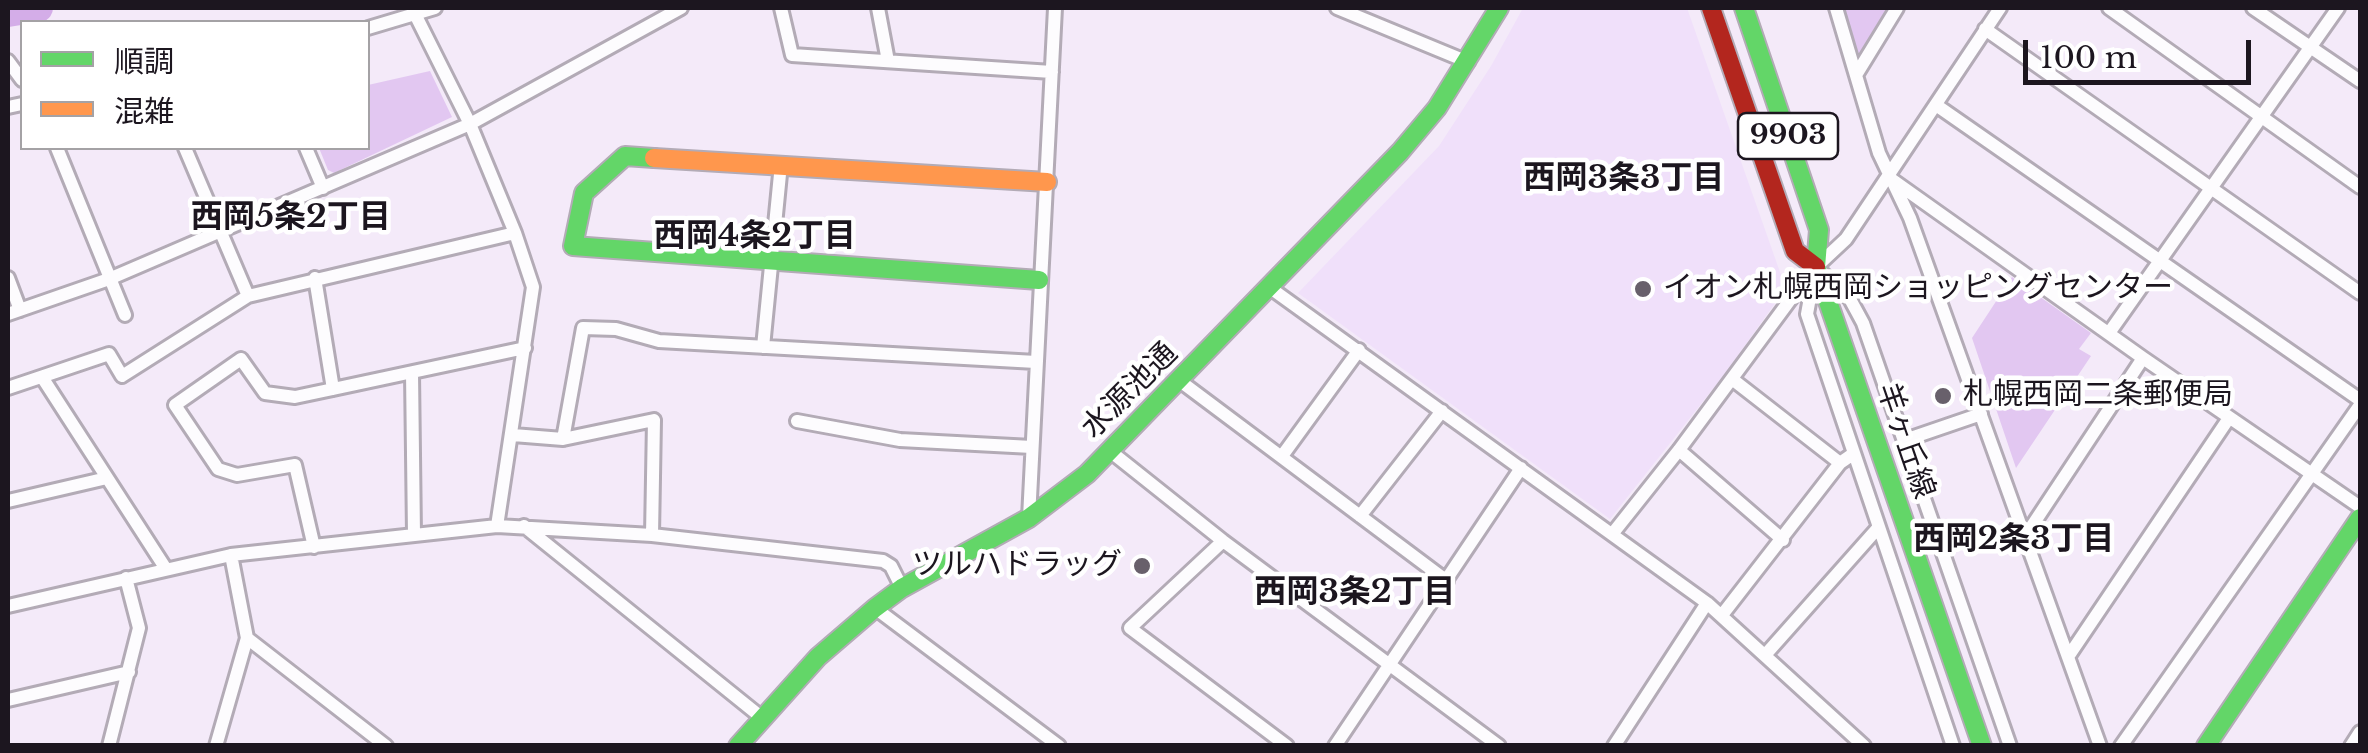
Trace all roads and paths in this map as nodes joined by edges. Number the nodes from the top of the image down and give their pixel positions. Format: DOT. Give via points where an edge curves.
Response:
graph roads {
  1 [pos="436,8"];
  2 [pos="680,8"];
  3 [pos="781,8"];
  4 [pos="878,8"];
  5 [pos="1055,8"];
  6 [pos="1338,8"];
  7 [pos="1499,8"];
  8 [pos="1711,8"];
  9 [pos="1744,8"];
  10 [pos="1836,8"];
  11 [pos="1897,8"];
  12 [pos="2000,8"];
  13 [pos="2109,8"];
  14 [pos="2253,8"];
  15 [pos="2338,8"];
  16 [pos="398,14"];
  17 [pos="416,16"];
  18 [pos="370,27"];
  19 [pos="1986,28"];
  20 [pos="2310,46"];
  21 [pos="888,61"];
  22 [pos="1468,62"];
  23 [pos="1052,72"];
  24 [pos="1856,75"];
  25 [pos="2360,81"];
  26 [pos="1936,105"];
  27 [pos="2260,116"];
  28 [pos="470,124"];
  29 [pos="58,150"];
  30 [pos="186,150"];
  31 [pos="307,150"];
  32 [pos="781,164"];
  33 [pos="1888,177"];
  34 [pos="1047,182"];
  35 [pos="2360,187"];
  36 [pos="323,188"];
  37 [pos="2210,188"];
  38 [pos="222,231"];
  39 [pos="516,234"];
  40 [pos="2159,260"];
  41 [pos="772,262"];
  42 [pos="1816,267"];
  43 [pos="8,278"];
  44 [pos="315,278"];
  45 [pos="108,279"];
  46 [pos="1039,280"];
  47 [pos="1269,287"];
  48 [pos="2360,294"];
  49 [pos="248,296"];
  50 [pos="14,312"];
  51 [pos="125,315"];
  52 [pos="2109,334"];
  53 [pos="763,347"];
  54 [pos="525,348"];
  55 [pos="1359,350"];
  56 [pos="2143,358"];
  57 [pos="1036,362"];
  58 [pos="412,373"];
  59 [pos="42,376"];
  60 [pos="1732,379"];
  61 [pos="1180,381"];
  62 [pos="8,388"];
  63 [pos="334,389"];
  64 [pos="2360,402"];
  65 [pos="1442,410"];
  66 [pos="1981,414"];
  67 [pos="2230,418"];
  68 [pos="797,421"];
  69 [pos="513,435"];
  70 [pos="563,439"];
  71 [pos="1905,440"];
  72 [pos="1032,447"];
  73 [pos="1679,450"];
  74 [pos="1110,452"];
  75 [pos="1853,454"];
  76 [pos="1282,456"];
  77 [pos="1840,463"];
  78 [pos="1522,468"];
  79 [pos="2312,474"];
  80 [pos="107,478"];
  81 [pos="8,500"];
  82 [pos="2360,507"];
  83 [pos="1360,516"];
  84 [pos="1030,518"];
  85 [pos="2360,518"];
  86 [pos="497,526"];
  87 [pos="524,526"];
  88 [pos="1878,529"];
  89 [pos="1613,533"];
  90 [pos="414,535"];
  91 [pos="652,535"];
  92 [pos="2026,536"];
  93 [pos="1782,540"];
  94 [pos="1223,541"];
  95 [pos="2354,542"];
  96 [pos="314,547"];
  97 [pos="231,555"];
  98 [pos="166,569"];
  99 [pos="126,578"];
  100 [pos="1447,582"];
  101 [pos="902,588"];
  102 [pos="1706,603"];
  103 [pos="8,606"];
  104 [pos="875,608"];
  105 [pos="1722,615"];
  106 [pos="247,638"];
  107 [pos="1766,654"];
  108 [pos="2068,657"];
  109 [pos="1392,665"];
  110 [pos="129,672"];
  111 [pos="8,700"];
  112 [pos="761,717"];
  113 [pos="2360,732"];
  114 [pos="221,743"];
  115 [pos="109,746"];
  116 [pos="386,746"];
  117 [pos="738,746"];
  118 [pos="1059,746"];
  119 [pos="1287,746"];
  120 [pos="1335,746"];
  121 [pos="1498,746"];
  122 [pos="1614,746"];
  123 [pos="1864,746"];
  124 [pos="1953,746"];
  125 [pos="1982,746"];
  126 [pos="2010,746"];
  127 [pos="2100,746"];
  128 [pos="2122,746"];
  129 [pos="2206,746"];
  130 [pos="2351,746"];
  1 -- 17 [label="street"];
  2 -- 28 [label="street"];
  3 -- 21 [label="street" via="792,55"];
  4 -- 21 [label="street"];
  5 -- 23 [label="street"];
  6 -- 22 [label="street"];
  7 -- 22 [label="street, 水源池通"];
  8 -- 42 [label="street, 羊ヶ丘線 / 9903" via="1795,251"];
  9 -- 42 [label="street, 羊ヶ丘線 / 9903" via="1818,230"];
  10 -- 24 [label="street"];
  11 -- 24 [label="street"];
  12 -- 19 [label="street"];
  13 -- 27 [label="street"];
  14 -- 20 [label="street"];
  15 -- 20 [label="street"];
  16 -- 17 [label="street"];
  16 -- 18 [label="street"];
  17 -- 28 [label="street"];
  19 -- 26 [label="street"];
  19 -- 37 [label="street"];
  20 -- 25 [label="street"];
  20 -- 27 [label="street"];
  21 -- 23 [label="street"];
  22 -- 47 [label="street, 水源池通" via="1400,152"];
  23 -- 34 [label="street"];
  24 -- 33 [label="street"];
  26 -- 33 [label="street"];
  26 -- 40 [label="street"];
  27 -- 35 [label="street"];
  27 -- 37 [label="street"];
  28 -- 36 [label="street"];
  28 -- 39 [label="street"];
  29 -- 45 [label="street"];
  30 -- 38 [label="street"];
  31 -- 36 [label="street"];
  32 -- 34 [label="street"];
  32 -- 41 [label="street"];
  32 -- 41 [label="street" via="625,156 584,192 574,246"];
  33 -- 42 [label="street" via="1846,239"];
  33 -- 52 [label="street"];
  33 -- 66 [label="street" via="1910,218"];
  34 -- 46 [label="street"];
  36 -- 38 [label="street"];
  37 -- 40 [label="street"];
  37 -- 48 [label="street"];
  38 -- 45 [label="street"];
  38 -- 49 [label="street"];
  39 -- 44 [label="street"];
  39 -- 54 [label="street" via="533,286"];
  40 -- 52 [label="street"];
  40 -- 64 [label="street"];
  41 -- 46 [label="street"];
  41 -- 53 [label="street"];
  42 -- 60 [label="street"];
  42 -- 71 [label="street" via="1850,299 1863,323"];
  42 -- 75 [label="street" via="1807,314"];
  42 -- 125 [label="street, 羊ヶ丘線 / 9903"];
  43 -- 50 [label="street"];
  44 -- 49 [label="street"];
  44 -- 63 [label="street"];
  45 -- 50 [label="street"];
  45 -- 51 [label="street"];
  46 -- 57 [label="street"];
  47 -- 55 [label="street"];
  47 -- 61 [label="street, 水源池通"];
  49 -- 59 [label="street" via="122,376 109,354"];
  52 -- 56 [label="street"];
  53 -- 57 [label="street"];
  53 -- 70 [label="street" via="583,328"];
  54 -- 58 [label="street"];
  54 -- 69 [label="street"];
  55 -- 65 [label="street"];
  55 -- 76 [label="street"];
  56 -- 67 [label="street"];
  56 -- 92 [label="street"];
  57 -- 72 [label="street"];
  58 -- 63 [label="street"];
  58 -- 90 [label="street"];
  59 -- 62 [label="street"];
  59 -- 80 [label="street"];
  60 -- 73 [label="street"];
  60 -- 77 [label="street"];
  61 -- 74 [label="street, 水源池通"];
  61 -- 76 [label="street"];
  63 -- 96 [label="street" via="294,397 265,393 242,359 175,405 218,469 237,475 295,466"];
  64 -- 79 [label="street"];
  65 -- 78 [label="street"];
  65 -- 83 [label="street"];
  66 -- 71 [label="street"];
  66 -- 92 [label="street"];
  67 -- 79 [label="street"];
  67 -- 108 [label="street"];
  68 -- 72 [label="street" via="900,440"];
  69 -- 70 [label="street"];
  69 -- 86 [label="street"];
  70 -- 91 [label="street" via="654,420"];
  71 -- 126 [label="street"];
  72 -- 84 [label="street"];
  73 -- 89 [label="street"];
  73 -- 93 [label="street"];
  74 -- 84 [label="street, 水源池通"];
  74 -- 94 [label="street"];
  75 -- 77 [label="street"];
  75 -- 88 [label="street"];
  76 -- 83 [label="street"];
  77 -- 93 [label="street"];
  78 -- 89 [label="street"];
  78 -- 100 [label="street"];
  79 -- 82 [label="street"];
  79 -- 128 [label="street"];
  80 -- 81 [label="street"];
  80 -- 98 [label="street"];
  83 -- 100 [label="street"];
  84 -- 101 [label="street, 水源池通"];
  85 -- 95 [label="street"];
  86 -- 87 [label="street"];
  86 -- 90 [label="street"];
  87 -- 91 [label="street"];
  87 -- 112 [label="street"];
  88 -- 107 [label="street"];
  88 -- 124 [label="street"];
  89 -- 102 [label="street"];
  90 -- 96 [label="street"];
  91 -- 101 [label="street" via="883,561"];
  92 -- 108 [label="street"];
  93 -- 105 [label="street"];
  94 -- 109 [label="street"];
  94 -- 119 [label="street" via="1130,628"];
  95 -- 129 [label="street"];
  96 -- 97 [label="street"];
  97 -- 98 [label="street"];
  97 -- 106 [label="street"];
  98 -- 99 [label="street"];
  99 -- 103 [label="street"];
  99 -- 110 [label="street" via="139,628"];
  100 -- 109 [label="street"];
  101 -- 104 [label="street, 水源池通"];
  102 -- 105 [label="street"];
  102 -- 122 [label="street"];
  104 -- 112 [label="street, 水源池通"];
  104 -- 118 [label="street"];
  105 -- 107 [label="street"];
  106 -- 114 [label="street"];
  106 -- 116 [label="street"];
  107 -- 123 [label="street"];
  108 -- 127 [label="street"];
  109 -- 120 [label="street"];
  109 -- 121 [label="street"];
  110 -- 111 [label="street"];
  110 -- 115 [label="street"];
  112 -- 117 [label="street, 水源池通"];
  113 -- 130 [label="street"];
}
